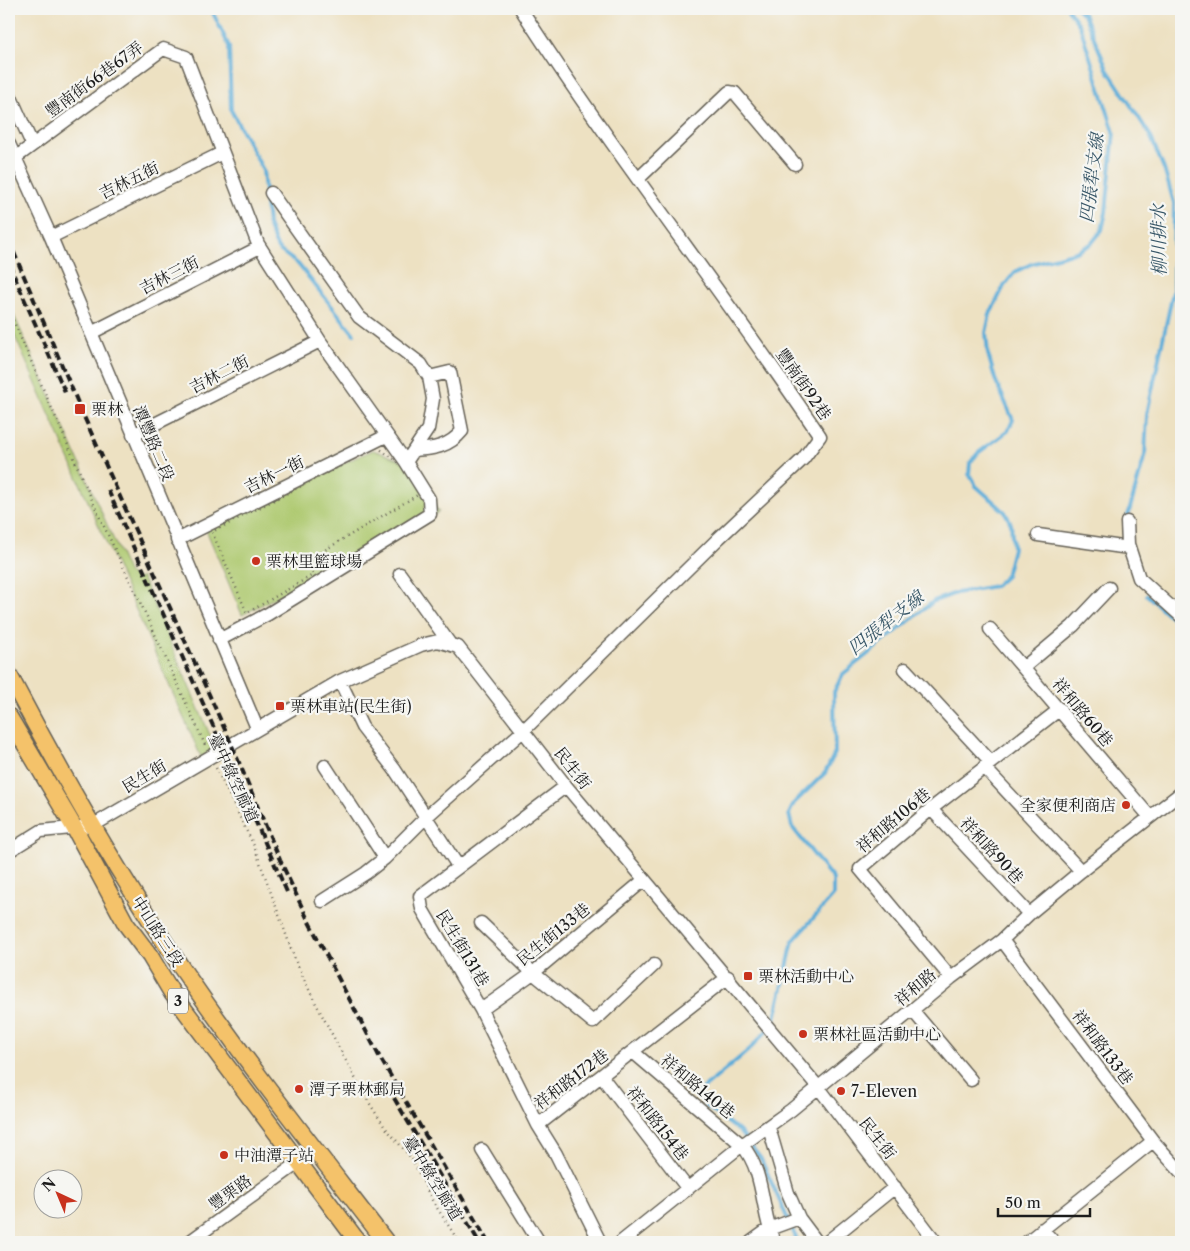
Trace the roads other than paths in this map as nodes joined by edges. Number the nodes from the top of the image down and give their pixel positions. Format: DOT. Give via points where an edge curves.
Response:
graph roads {
  1 [pos="521,9"];
  2 [pos="9,94"];
  3 [pos="9,144"];
  4 [pos="32,144"];
  5 [pos="222,153"];
  6 [pos="15,158"];
  7 [pos="795,164"];
  8 [pos="638,179"];
  9 [pos="271,193"];
  10 [pos="51,237"];
  11 [pos="258,244"];
  12 [pos="91,333"];
  13 [pos="320,341"];
  14 [pos="429,377"];
  15 [pos="133,435"];
  16 [pos="386,436"];
  17 [pos="414,450"];
  18 [pos="406,462"];
  19 [pos="1127,522"];
  20 [pos="1038,534"];
  21 [pos="177,540"];
  22 [pos="1129,548"];
  23 [pos="400,574"];
  24 [pos="1109,588"];
  25 [pos="1181,616"];
  26 [pos="990,629"];
  27 [pos="218,640"];
  28 [pos="450,644"];
  29 [pos="1023,668"];
  30 [pos="905,669"];
  31 [pos="9,674"];
  32 [pos="340,681"];
  33 [pos="1060,710"];
  34 [pos="9,718"];
  35 [pos="256,728"];
  36 [pos="524,730"];
  37 [pos="988,764"];
  38 [pos="325,766"];
  39 [pos="566,786"];
  40 [pos="1181,793"];
  41 [pos="931,809"];
  42 [pos="1150,817"];
  43 [pos="425,818"];
  44 [pos="92,826"];
  45 [pos="75,829"];
  46 [pos="9,851"];
  47 [pos="385,858"];
  48 [pos="458,866"];
  49 [pos="1081,871"];
  50 [pos="644,880"];
  51 [pos="322,901"];
  52 [pos="1030,914"];
  53 [pos="481,923"];
  54 [pos="1002,940"];
  55 [pos="654,965"];
  56 [pos="533,973"];
  57 [pos="728,977"];
  58 [pos="951,978"];
  59 [pos="481,1010"];
  60 [pos="912,1010"];
  61 [pos="633,1052"];
  62 [pos="602,1077"];
  63 [pos="971,1080"];
  64 [pos="819,1088"];
  65 [pos="538,1125"];
  66 [pos="769,1128"];
  67 [pos="1153,1141"];
  68 [pos="742,1145"];
  69 [pos="312,1147"];
  70 [pos="482,1150"];
  71 [pos="298,1163"];
  72 [pos="1181,1172"];
  73 [pos="895,1187"];
  74 [pos="688,1189"];
  75 [pos="799,1218"];
  76 [pos="768,1229"];
  77 [pos="1042,1229"];
  78 [pos="194,1241"];
  79 [pos="933,1241"];
  80 [pos="358,1242"];
  81 [pos="386,1242"];
  82 [pos="539,1242"];
  83 [pos="600,1242"];
  84 [pos="621,1242"];
  85 [pos="751,1242"];
  86 [pos="774,1242"];
  87 [pos="818,1242"];
  88 [pos="827,1242"];
  89 [pos="1027,1242"];
  90 [pos="1054,1242"];
  1 -- 8 [label="street, 豐南街92巷"];
  2 -- 4 [label="street"];
  3 -- 6 [label="street, 潭豐路二段"];
  4 -- 5 [label="street, 豐南街66巷67弄" via="163,49 186,57"];
  4 -- 6 [label="street, 豐南街66巷67弄"];
  5 -- 10 [label="street, 吉林五街"];
  5 -- 11 [label="street"];
  6 -- 10 [label="street, 潭豐路二段"];
  7 -- 8 [label="street" via="736,93 729,92"];
  8 -- 36 [label="street, 豐南街92巷" via="820,436 803,459"];
  9 -- 14 [label="street" via="359,317 421,364"];
  10 -- 12 [label="street, 潭豐路二段"];
  11 -- 12 [label="street, 吉林三街" via="258,248"];
  11 -- 13 [label="street"];
  12 -- 15 [label="street, 潭豐路二段"];
  13 -- 15 [label="street, 吉林二街"];
  13 -- 16 [label="street"];
  14 -- 17 [label="street" via="433,399 428,429"];
  14 -- 17 [label="street" via="450,372 462,431 453,441 435,448"];
  15 -- 21 [label="street, 潭豐路二段"];
  16 -- 18 [label="street"];
  16 -- 21 [label="street, 吉林一街"];
  17 -- 18 [label="street"];
  18 -- 27 [label="street" via="429,499 430,514 268,614"];
  19 -- 22 [label="street"];
  20 -- 22 [label="street"];
  21 -- 27 [label="street, 潭豐路二段"];
  22 -- 25 [label="street" via="1139,578"];
  23 -- 28 [label="street"];
  24 -- 29 [label="street" via="1073,626"];
  26 -- 29 [label="street, 祥和路60巷"];
  27 -- 35 [label="street, 潭豐路二段"];
  28 -- 32 [label="street, 民生街" via="438,641 421,645"];
  28 -- 36 [label="street, 民生街" via="458,647"];
  29 -- 33 [label="street, 祥和路60巷"];
  30 -- 37 [label="street"];
  31 -- 44 [label="main road, 中山路三段 / 3"];
  32 -- 35 [label="street, 民生街"];
  32 -- 43 [label="street" via="362,727 395,770"];
  33 -- 37 [label="street, 祥和路106巷"];
  33 -- 42 [label="street, 祥和路60巷"];
  34 -- 45 [label="main road, 中山路三段 / 3"];
  35 -- 44 [label="street, 民生街"];
  36 -- 39 [label="street, 民生街"];
  36 -- 43 [label="street"];
  37 -- 41 [label="street, 祥和路106巷"];
  37 -- 49 [label="street"];
  38 -- 47 [label="street"];
  39 -- 48 [label="street, 民生街131巷"];
  39 -- 50 [label="street, 民生街"];
  40 -- 42 [label="street, 祥和路"];
  41 -- 52 [label="street, 祥和路90巷"];
  41 -- 58 [label="street, 祥和路106巷" via="860,869"];
  42 -- 49 [label="street, 祥和路"];
  43 -- 47 [label="street"];
  43 -- 48 [label="street"];
  44 -- 45 [label="street, 民生街"];
  44 -- 69 [label="main road, 中山路三段 / 3" via="183,970"];
  45 -- 46 [label="street, 民生街" via="41,831"];
  45 -- 71 [label="main road, 中山路三段 / 3" via="126,924 172,993"];
  47 -- 51 [label="street"];
  48 -- 59 [label="street, 民生街131巷" via="420,896 422,909"];
  49 -- 52 [label="street, 祥和路"];
  50 -- 56 [label="street, 民生街133巷"];
  50 -- 57 [label="street, 民生街"];
  52 -- 54 [label="street, 祥和路"];
  53 -- 56 [label="street"];
  54 -- 58 [label="street, 祥和路"];
  54 -- 67 [label="street, 祥和路133巷"];
  55 -- 56 [label="street" via="593,1022"];
  56 -- 59 [label="street, 民生街133巷"];
  57 -- 61 [label="street, 祥和路172巷"];
  57 -- 64 [label="street, 民生街"];
  58 -- 60 [label="street, 祥和路"];
  59 -- 65 [label="street, 民生街131巷"];
  60 -- 63 [label="street"];
  60 -- 64 [label="street, 祥和路"];
  61 -- 62 [label="street, 祥和路172巷"];
  61 -- 68 [label="street, 祥和路140巷"];
  62 -- 65 [label="street, 祥和路172巷"];
  62 -- 74 [label="street, 祥和路154巷"];
  64 -- 66 [label="street, 祥和路"];
  64 -- 73 [label="street, 民生街"];
  65 -- 83 [label="street, 祥和路172巷"];
  66 -- 68 [label="street, 祥和路"];
  66 -- 75 [label="street"];
  67 -- 72 [label="street, 祥和路133巷"];
  67 -- 77 [label="street"];
  68 -- 74 [label="street, 祥和路"];
  68 -- 76 [label="street, 祥和路140巷" via="752,1156 757,1171"];
  69 -- 71 [label="street, 豐栗路"];
  69 -- 81 [label="main road, 中山路三段 / 3"];
  70 -- 82 [label="street"];
  71 -- 78 [label="street, 豐栗路"];
  71 -- 80 [label="main road, 中山路三段 / 3"];
  73 -- 79 [label="street, 民生街"];
  73 -- 88 [label="street"];
  74 -- 84 [label="street, 祥和路"];
  75 -- 76 [label="street"];
  75 -- 87 [label="street"];
  76 -- 85 [label="street"];
  76 -- 86 [label="street, 祥和路140巷"];
  77 -- 89 [label="street"];
  77 -- 90 [label="street"];
}
